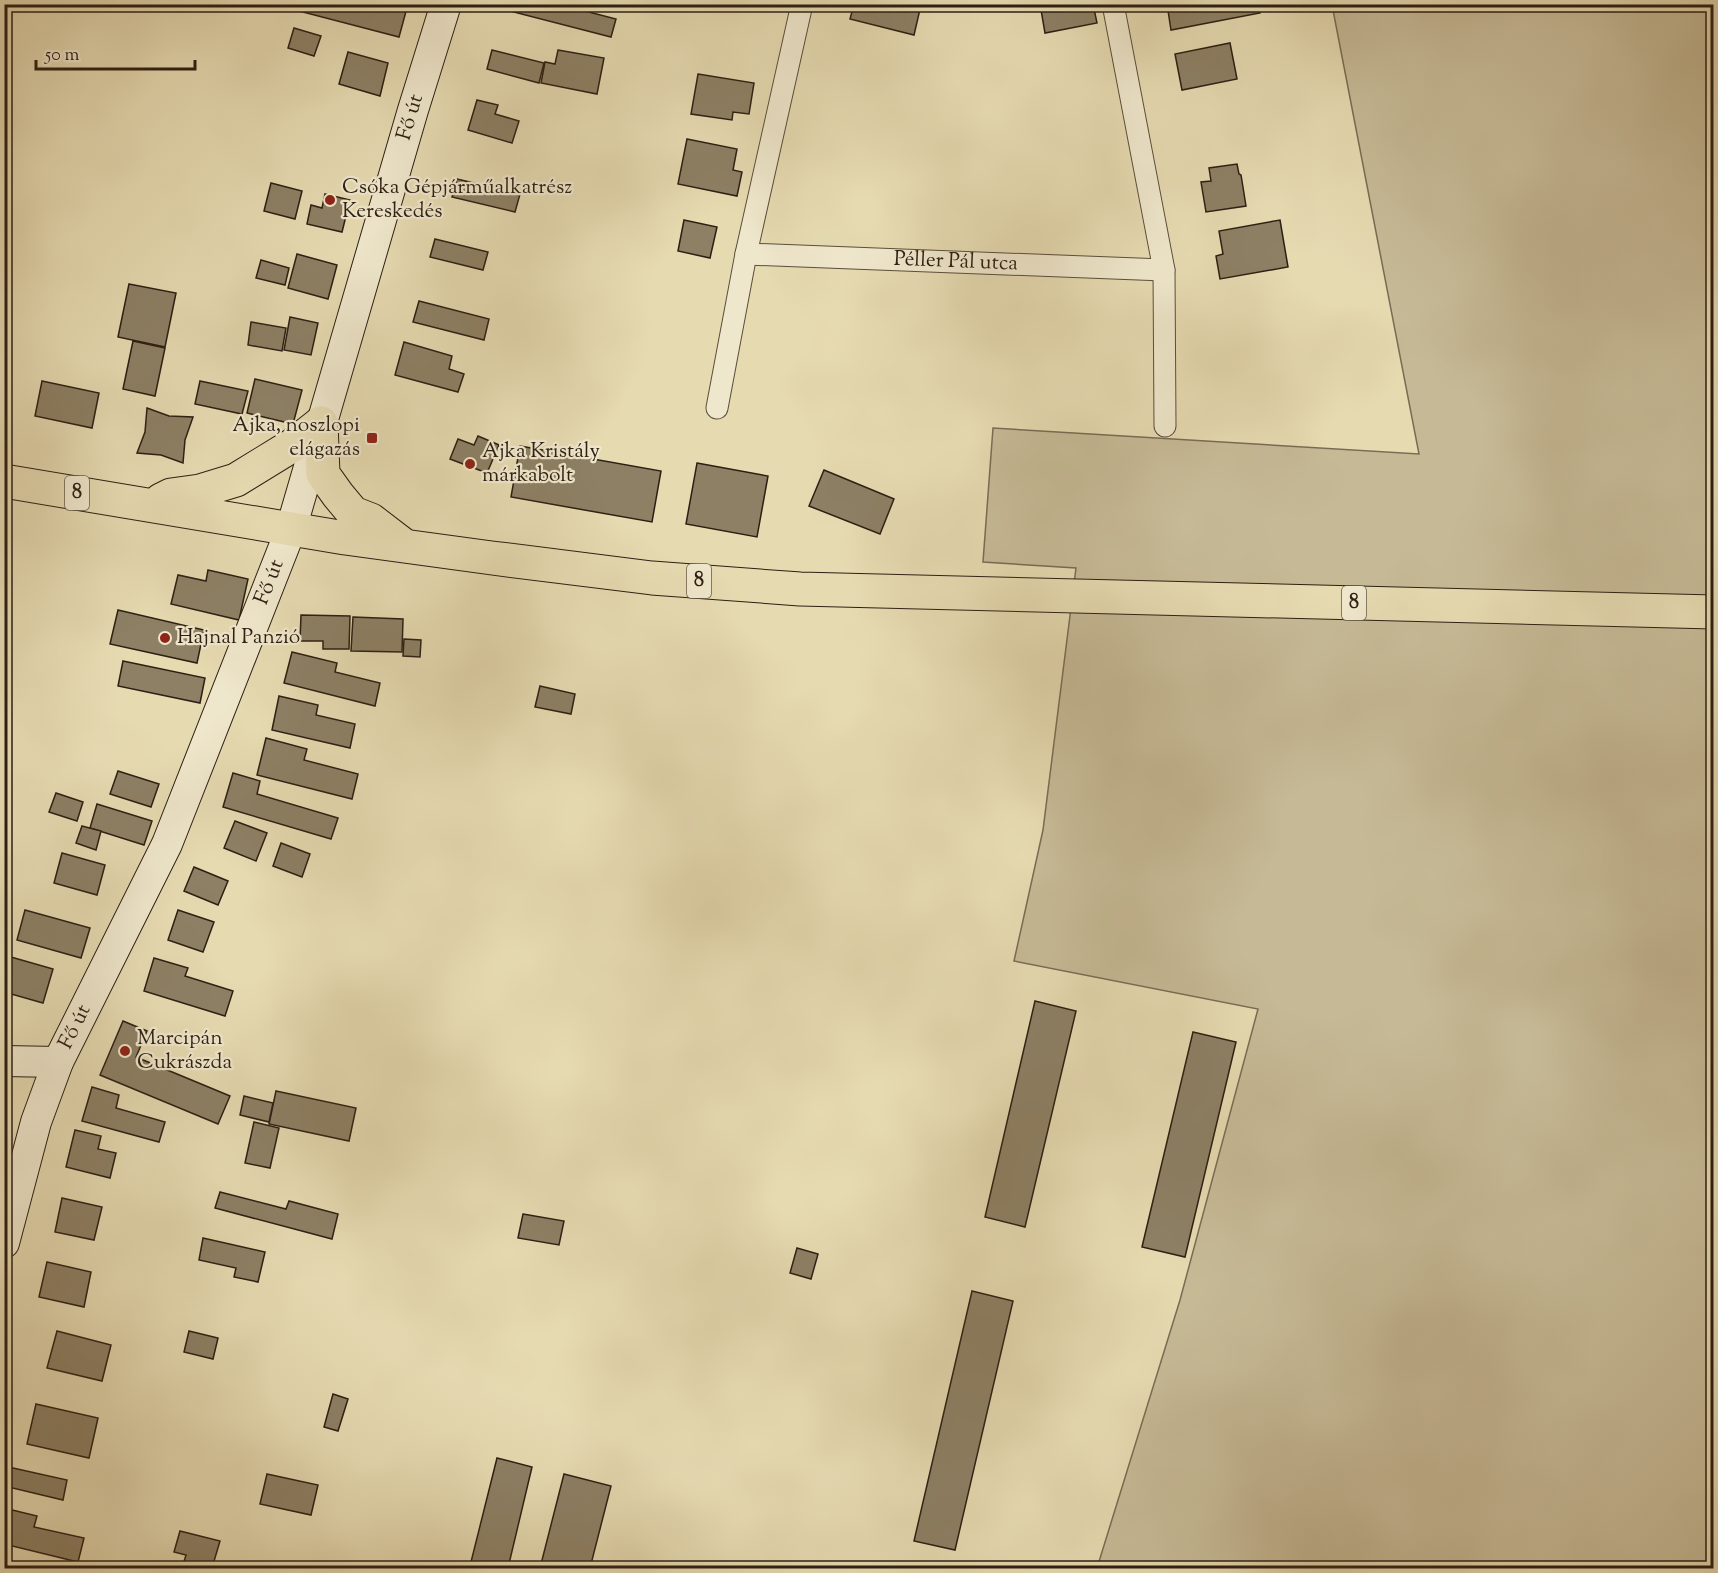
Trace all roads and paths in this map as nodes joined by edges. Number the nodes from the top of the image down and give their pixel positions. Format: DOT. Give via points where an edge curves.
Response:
graph roads {
  1 [pos="446,4"];
  2 [pos="802,4"];
  3 [pos="1113,4"];
  4 [pos="747,254"];
  5 [pos="1164,270"];
  6 [pos="717,408"];
  7 [pos="321,423"];
  8 [pos="1165,426"];
  9 [pos="4,481"];
  10 [pos="150,504"];
  11 [pos="291,529"];
  12 [pos="404,546"];
  13 [pos="1713,612"];
  14 [pos="4,1061"];
  15 [pos="58,1062"];
  16 [pos="4,1243"];
  1 -- 7 [label="main road, Fő út"];
  2 -- 4 [label="street"];
  3 -- 5 [label="street"];
  4 -- 5 [label="street, Péller Pál utca"];
  4 -- 6 [label="street"];
  5 -- 8 [label="street"];
  7 -- 10 [label="main road" via="293,446 236,480 171,495"];
  7 -- 11 [label="main road, Fő út"];
  7 -- 12 [label="main road" via="323,474 353,513 371,520"];
  9 -- 10 [label="main road, 8"];
  10 -- 11 [label="main road, 8"];
  11 -- 12 [label="main road, 8"];
  11 -- 15 [label="main road, Fő út" via="167,844"];
  12 -- 13 [label="main road, 8" via="652,578 800,589"];
  14 -- 15 [label="main road"];
  15 -- 16 [label="main road, Fő út" via="36,1122"];
}
